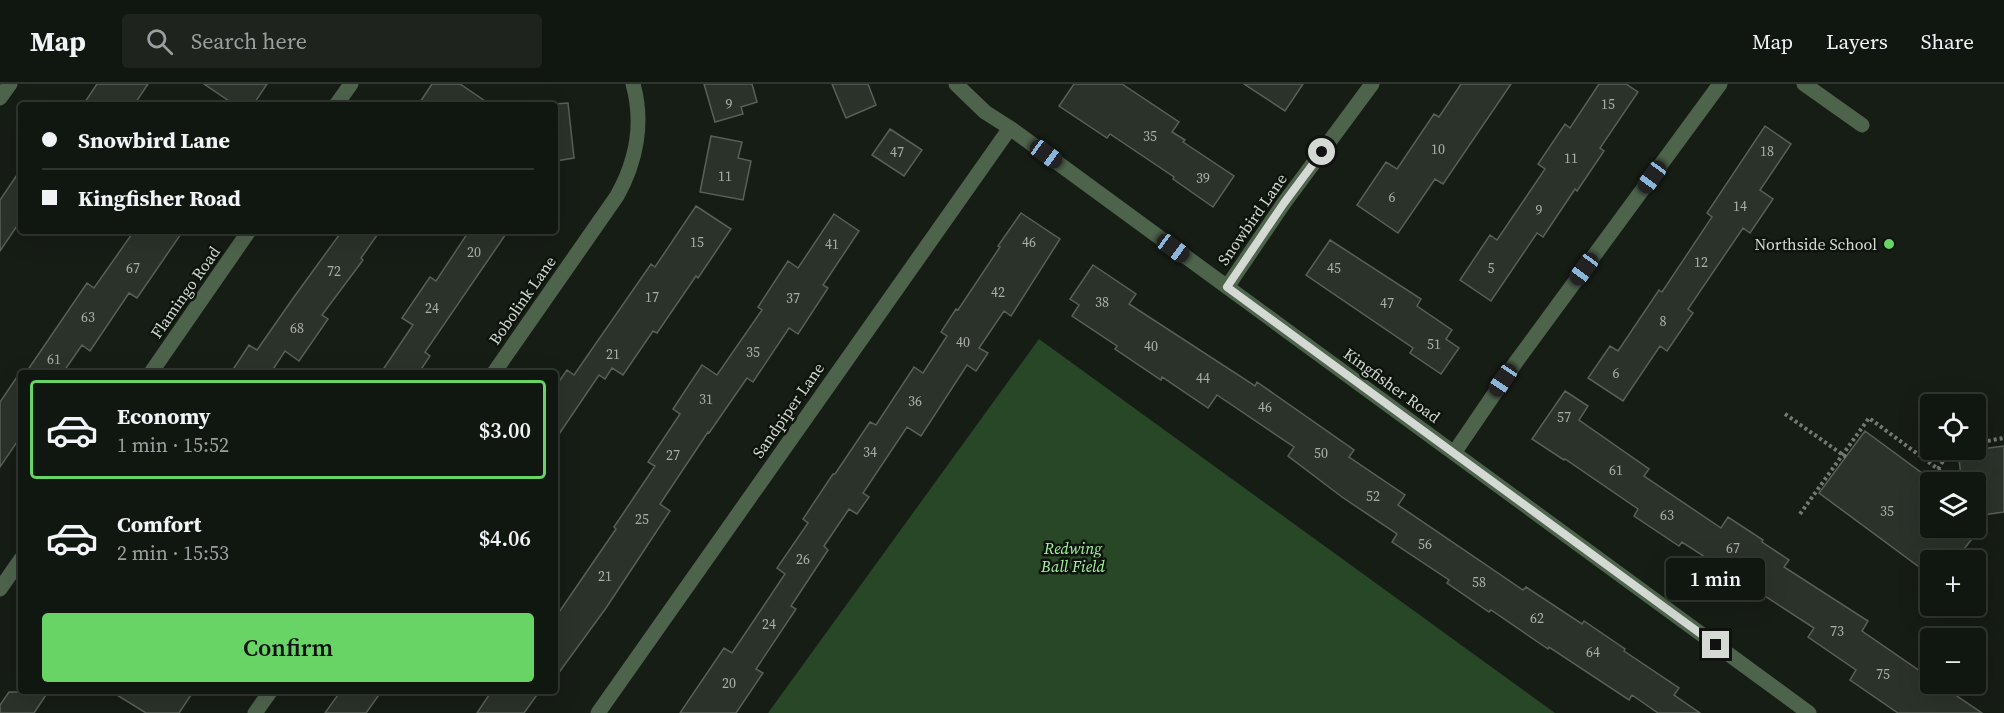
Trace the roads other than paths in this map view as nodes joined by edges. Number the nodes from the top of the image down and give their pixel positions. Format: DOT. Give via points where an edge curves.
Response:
graph roads {
  1 [pos="10,84"];
  2 [pos="351,84"];
  3 [pos="633,84"];
  4 [pos="956,84"];
  5 [pos="1372,84"];
  6 [pos="1720,84"];
  7 [pos="1804,84"];
  8 [pos="0,98"];
  9 [pos="338,102"];
  10 [pos="1862,125"];
  11 [pos="1010,128"];
  12 [pos="247,234"];
  13 [pos="1227,287"];
  14 [pos="153,370"];
  15 [pos="496,370"];
  16 [pos="1454,453"];
  17 [pos="18,563"];
  18 [pos="0,589"];
  19 [pos="269,694"];
  20 [pos="255,713"];
  21 [pos="598,713"];
  22 [pos="1809,713"];
  1 -- 8 [label="street"];
  2 -- 9 [label="street"];
  3 -- 15 [label="street, Bobolink Lane" via="639,116 637,145 628,176"];
  4 -- 11 [label="street, Kingfisher Road" via="985,112"];
  5 -- 13 [label="street, Snowbird Lane"];
  6 -- 16 [label="street"];
  7 -- 10 [label="street"];
  11 -- 13 [label="street, Kingfisher Road"];
  11 -- 21 [label="street, Sandpiper Lane"];
  12 -- 14 [label="street, Flamingo Road"];
  13 -- 16 [label="street, Kingfisher Road"];
  16 -- 22 [label="street, Kingfisher Road"];
  17 -- 18 [label="street"];
  19 -- 20 [label="street"];
}
